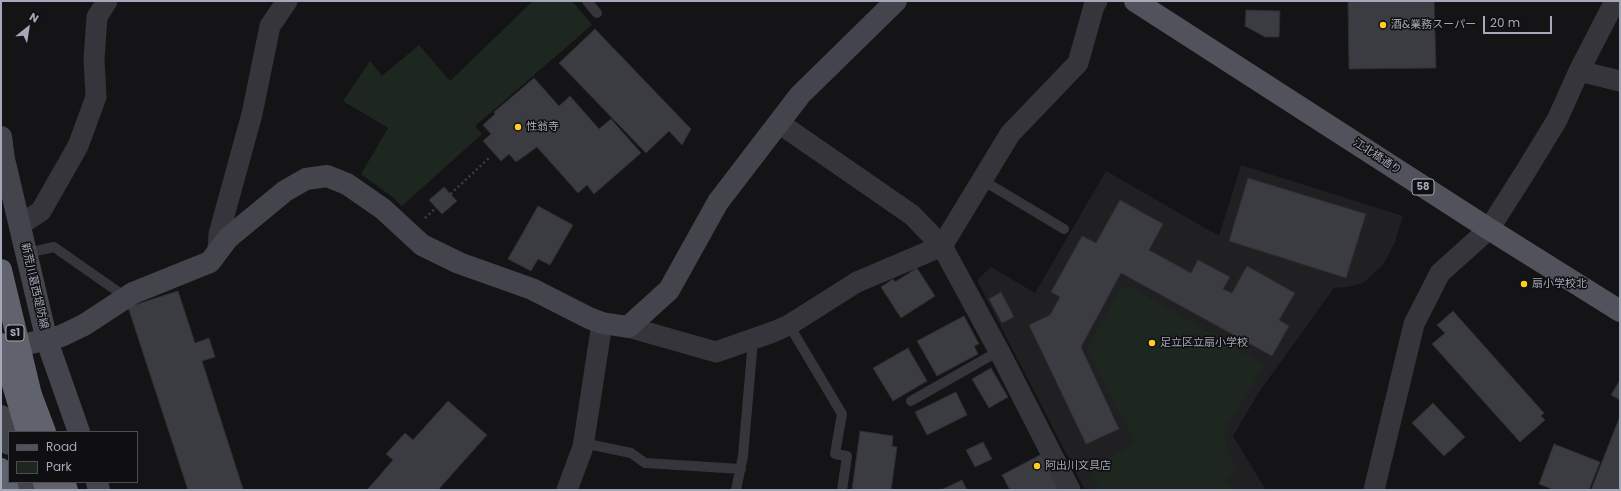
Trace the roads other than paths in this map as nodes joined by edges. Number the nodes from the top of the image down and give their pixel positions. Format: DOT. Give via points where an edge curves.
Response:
graph roads {
  1 [pos="108,1"];
  2 [pos="287,1"];
  3 [pos="587,1"];
  4 [pos="896,1"];
  5 [pos="1097,1"];
  6 [pos="1135,1"];
  7 [pos="1614,1"];
  8 [pos="597,13"];
  9 [pos="1579,71"];
  10 [pos="1620,81"];
  11 [pos="779,123"];
  12 [pos="1,137"];
  13 [pos="982,180"];
  14 [pos="20,225"];
  15 [pos="1064,229"];
  16 [pos="1489,229"];
  17 [pos="942,246"];
  18 [pos="218,250"];
  19 [pos="27,254"];
  20 [pos="1,270"];
  21 [pos="126,298"];
  22 [pos="1620,311"];
  23 [pos="602,324"];
  24 [pos="789,324"];
  25 [pos="628,327"];
  26 [pos="753,340"];
  27 [pos="47,341"];
  28 [pos="1,344"];
  29 [pos="1,350"];
  30 [pos="999,350"];
  31 [pos="31,395"];
  32 [pos="911,401"];
  33 [pos="1,416"];
  34 [pos="27,431"];
  35 [pos="41,431"];
  36 [pos="45,431"];
  37 [pos="79,431"];
  38 [pos="8,440"];
  39 [pos="583,443"];
  40 [pos="1,469"];
  41 [pos="741,469"];
  42 [pos="8,490"];
  43 [pos="567,490"];
  44 [pos="736,490"];
  45 [pos="842,490"];
  46 [pos="1070,490"];
  47 [pos="1374,490"];
  1 -- 14 [label="street" via="97,18 94,59 96,97 78,146 41,211"];
  2 -- 18 [label="street" via="270,26 252,114 220,227"];
  3 -- 8 [label="lane"];
  4 -- 11 [label="street" via="800,96"];
  5 -- 13 [label="street" via="1078,63 1010,134"];
  6 -- 16 [label="main road, 江北橋通り / 58"];
  7 -- 9 [label="street"];
  9 -- 10 [label="street"];
  9 -- 16 [label="street" via="1557,120"];
  11 -- 17 [label="street" via="912,215"];
  11 -- 25 [label="street" via="718,202 669,290"];
  12 -- 14 [label="street, 新荒川葛西堤防線"];
  13 -- 15 [label="lane"];
  13 -- 17 [label="street"];
  14 -- 19 [label="street, 新荒川葛西堤防線"];
  16 -- 22 [label="main road, 江北橋通り / 58"];
  16 -- 47 [label="street" via="1440,273 1414,324"];
  17 -- 24 [label="street" via="857,282"];
  17 -- 30 [label="street"];
  18 -- 21 [label="street" via="210,262"];
  18 -- 23 [label="street" via="228,238 285,191 306,179 327,176 346,184 383,209 422,245 459,263 532,289"];
  19 -- 21 [label="lane" via="54,247"];
  19 -- 27 [label="street, 新荒川葛西堤防線"];
  20 -- 31 [label="highway, S1, bridge"];
  21 -- 27 [label="street" via="84,325"];
  23 -- 25 [label="street"];
  23 -- 39 [label="street"];
  24 -- 26 [label="street"];
  24 -- 45 [label="lane" via="842,414 835,454 847,456"];
  25 -- 26 [label="street" via="716,352"];
  26 -- 41 [label="lane"];
  27 -- 29 [label="street"];
  27 -- 37 [label="street, 新荒川葛西堤防線"];
  28 -- 34 [label="highway, bridge"];
  30 -- 32 [label="lane"];
  30 -- 46 [label="street"];
  31 -- 35 [label="highway"];
  31 -- 36 [label="highway"];
  33 -- 38 [label="street"];
  39 -- 41 [label="lane" via="631,453 645,463"];
  39 -- 43 [label="street"];
  40 -- 42 [label="highway"];
  41 -- 44 [label="lane"];
}
